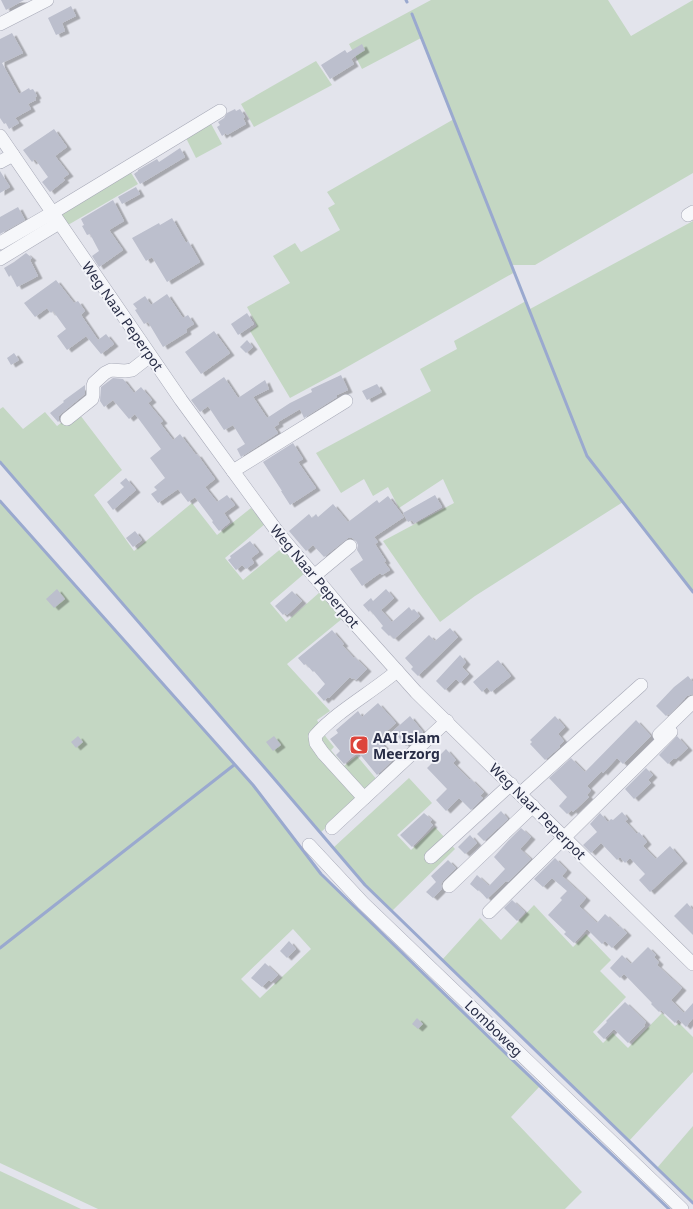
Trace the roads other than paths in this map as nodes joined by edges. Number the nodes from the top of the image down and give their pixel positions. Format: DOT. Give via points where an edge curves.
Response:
graph roads {
  1 [pos="47,0"];
  2 [pos="0,24"];
  3 [pos="220,111"];
  4 [pos="0,136"];
  5 [pos="13,155"];
  6 [pos="0,162"];
  7 [pos="56,218"];
  8 [pos="0,243"];
  9 [pos="0,259"];
  10 [pos="150,356"];
  11 [pos="346,401"];
  12 [pos="67,419"];
  13 [pos="233,471"];
  14 [pos="350,546"];
  15 [pos="314,576"];
  16 [pos="397,671"];
  17 [pos="641,685"];
  18 [pos="693,702"];
  19 [pos="447,722"];
  20 [pos="671,732"];
  21 [pos="511,784"];
  22 [pos="520,794"];
  23 [pos="364,798"];
  24 [pos="533,806"];
  25 [pos="332,828"];
  26 [pos="561,835"];
  27 [pos="309,845"];
  28 [pos="431,856"];
  29 [pos="449,886"];
  30 [pos="489,912"];
  31 [pos="693,964"];
  32 [pos="682,1209"];
  1 -- 2 [label="street"];
  3 -- 7 [label="street"];
  4 -- 5 [label="street, Weg Naar Peperpot"];
  5 -- 6 [label="street"];
  5 -- 7 [label="street, Weg Naar Peperpot"];
  7 -- 8 [label="street"];
  7 -- 9 [label="street"];
  7 -- 10 [label="street, Weg Naar Peperpot"];
  10 -- 12 [label="street" via="132,370 111,370 105,373 94,382 92,399"];
  10 -- 13 [label="street, Weg Naar Peperpot"];
  11 -- 13 [label="street"];
  13 -- 15 [label="street, Weg Naar Peperpot" via="279,534"];
  14 -- 15 [label="street"];
  15 -- 16 [label="street, Weg Naar Peperpot"];
  16 -- 19 [label="street, Weg Naar Peperpot"];
  16 -- 23 [label="street" via="329,722 315,736 316,743 323,752"];
  17 -- 22 [label="street"];
  18 -- 26 [label="street"];
  19 -- 21 [label="street, Weg Naar Peperpot"];
  19 -- 23 [label="street"];
  20 -- 26 [label="street"];
  21 -- 22 [label="street, Weg Naar Peperpot"];
  21 -- 28 [label="street"];
  22 -- 24 [label="street, Weg Naar Peperpot"];
  23 -- 25 [label="street"];
  24 -- 26 [label="street, Weg Naar Peperpot"];
  24 -- 29 [label="street"];
  26 -- 30 [label="street"];
  26 -- 31 [label="street, Weg Naar Peperpot"];
  27 -- 32 [label="street, Lomboweg" via="363,903"];
}
